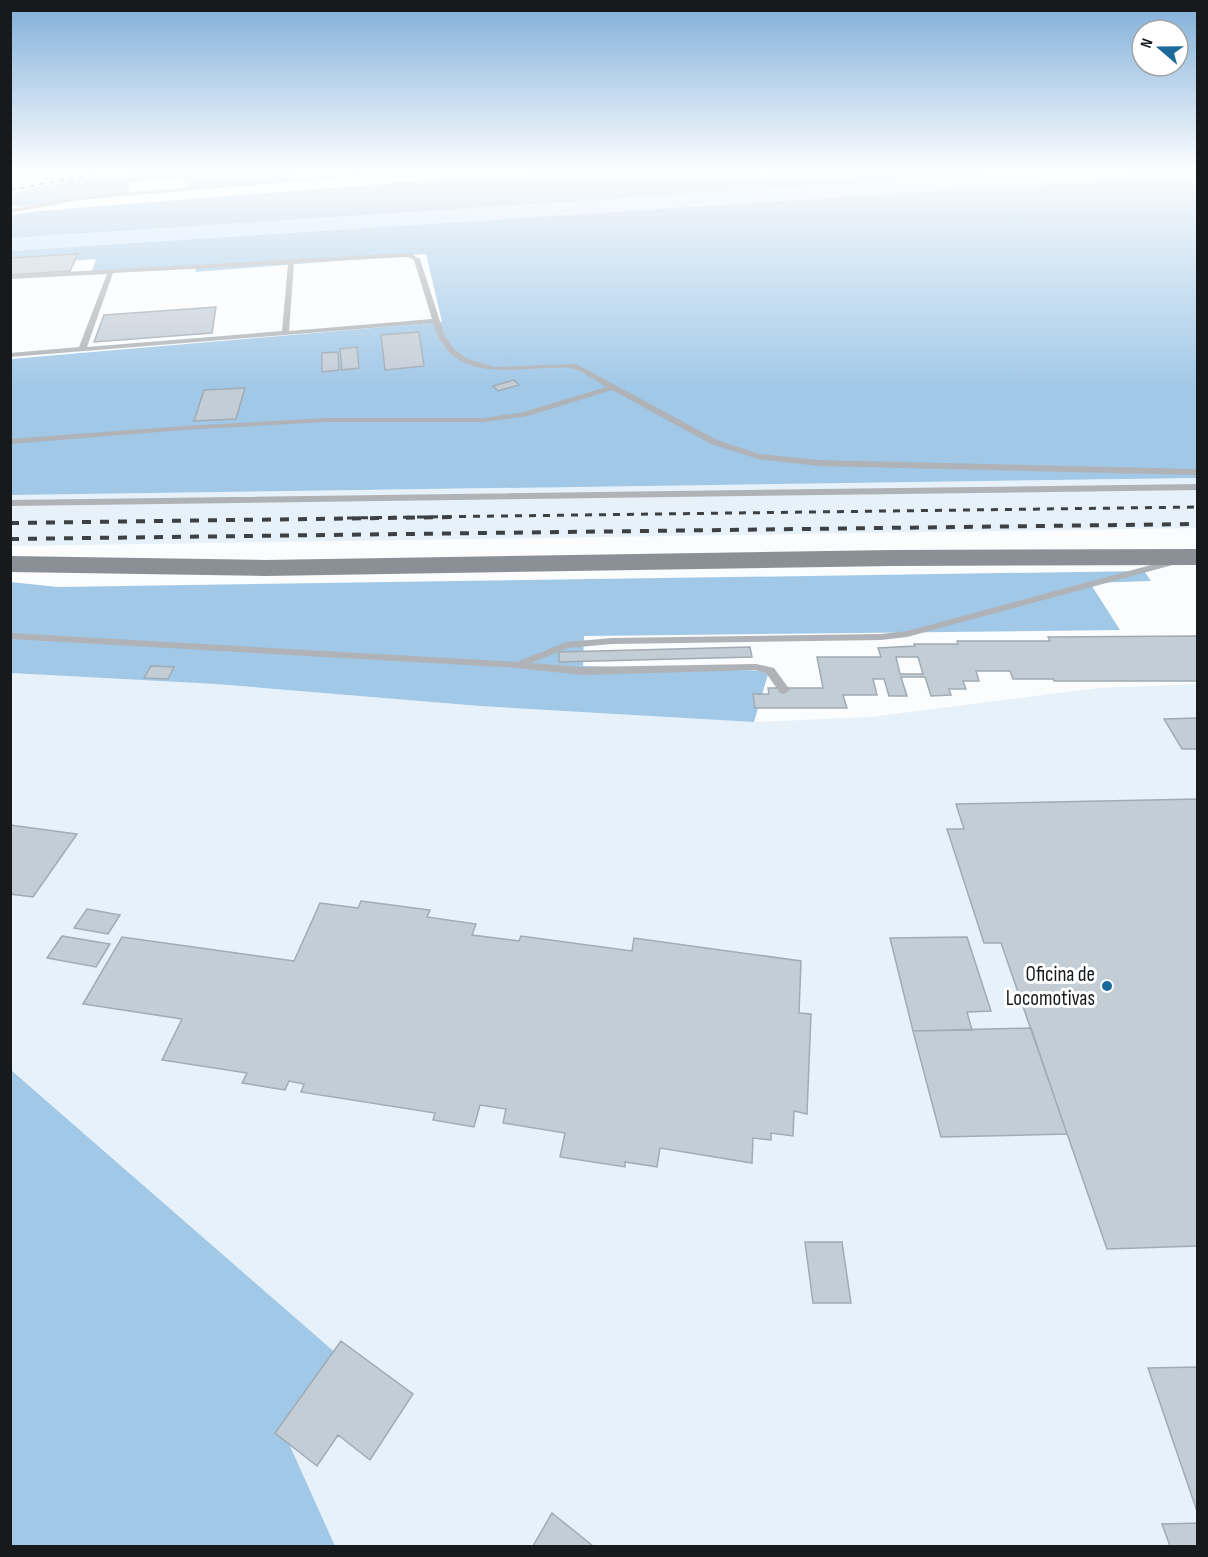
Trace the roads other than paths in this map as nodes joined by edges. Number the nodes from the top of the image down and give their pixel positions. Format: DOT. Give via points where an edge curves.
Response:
graph roads {
  1 [pos="291,261"];
  2 [pos="111,271"];
  3 [pos="10,277"];
  4 [pos="436,321"];
  5 [pos="285,333"];
  6 [pos="82,350"];
  7 [pos="10,355"];
  8 [pos="614,387"];
  9 [pos="10,442"];
  10 [pos="1197,472"];
  11 [pos="1197,487"];
  12 [pos="10,503"];
  13 [pos="1194,557"];
  14 [pos="10,564"];
  15 [pos="10,636"];
  16 [pos="517,665"];
  17 [pos="784,690"];
  1 -- 2 [label="lane"];
  1 -- 4 [label="lane" via="412,256 417,259"];
  1 -- 5 [label="lane"];
  2 -- 3 [label="lane"];
  2 -- 6 [label="lane"];
  4 -- 5 [label="lane"];
  4 -- 8 [label="lane" via="446,345 470,364 505,369 567,365"];
  5 -- 6 [label="lane"];
  6 -- 7 [label="lane"];
  8 -- 9 [label="lane" via="525,414 494,419 326,420"];
  8 -- 10 [label="lane" via="714,442 778,459"];
  11 -- 12 [label="lane"];
  13 -- 14 [label="street" via="277,568"];
  13 -- 16 [label="lane" via="907,634 612,641 566,645"];
  15 -- 16 [label="lane"];
  16 -- 17 [label="lane" via="582,670 756,667 770,670"];
}
